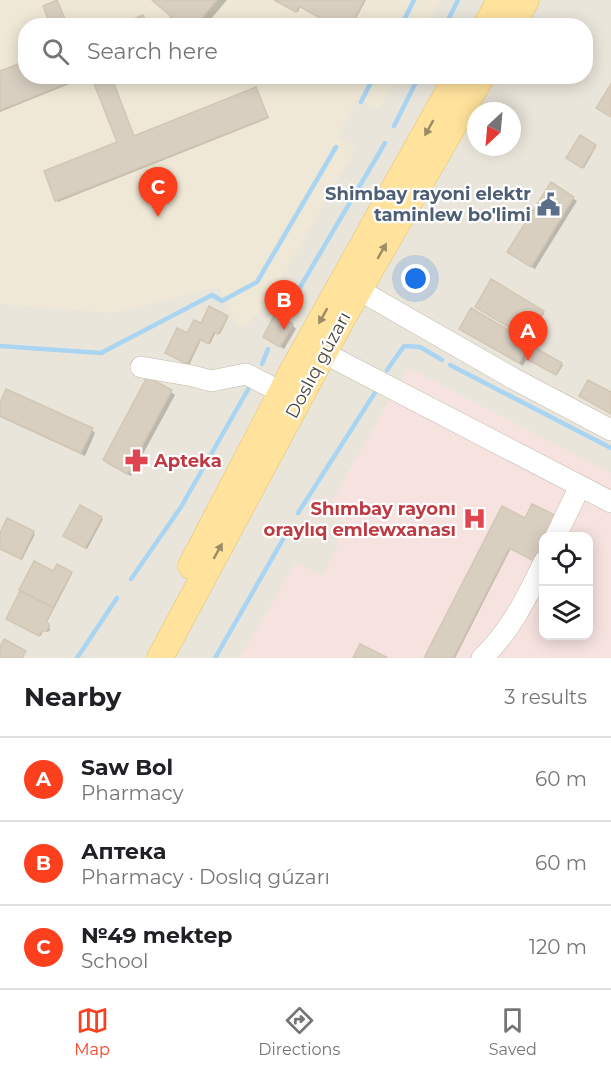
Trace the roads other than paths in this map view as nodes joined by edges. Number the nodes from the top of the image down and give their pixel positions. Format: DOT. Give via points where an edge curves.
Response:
graph roads {
  1 [pos="500,0"];
  2 [pos="526,0"];
  3 [pos="490,18"];
  4 [pos="516,18"];
  5 [pos="453,84"];
  6 [pos="477,84"];
  7 [pos="359,290"];
  8 [pos="313,360"];
  9 [pos="141,367"];
  10 [pos="282,392"];
  11 [pos="611,430"];
  12 [pos="580,486"];
  13 [pos="611,502"];
  14 [pos="558,532"];
  15 [pos="539,571"];
  16 [pos="141,658"];
  17 [pos="160,658"];
  18 [pos="482,658"];
  1 -- 3 [label="main road"];
  2 -- 4 [label="main road"];
  5 -- 8 [label="main road, Doslıq gúzarı, one-way"];
  7 -- 6 [label="main road, Doslıq gúzarı, one-way"];
  7 -- 8 [label="main road, Doslıq gúzarı"];
  7 -- 11 [label="street"];
  8 -- 10 [label="main road, Doslıq gúzarı"];
  8 -- 12 [label="street"];
  17 -- 8 [label="main road, Doslıq gúzarı, one-way"];
  9 -- 10 [label="street" via="211,381 246,374"];
  10 -- 16 [label="main road, Doslıq gúzarı"];
  12 -- 13 [label="street"];
  12 -- 14 [label="street"];
  15 -- 18 [label="street" via="523,606"];
}
